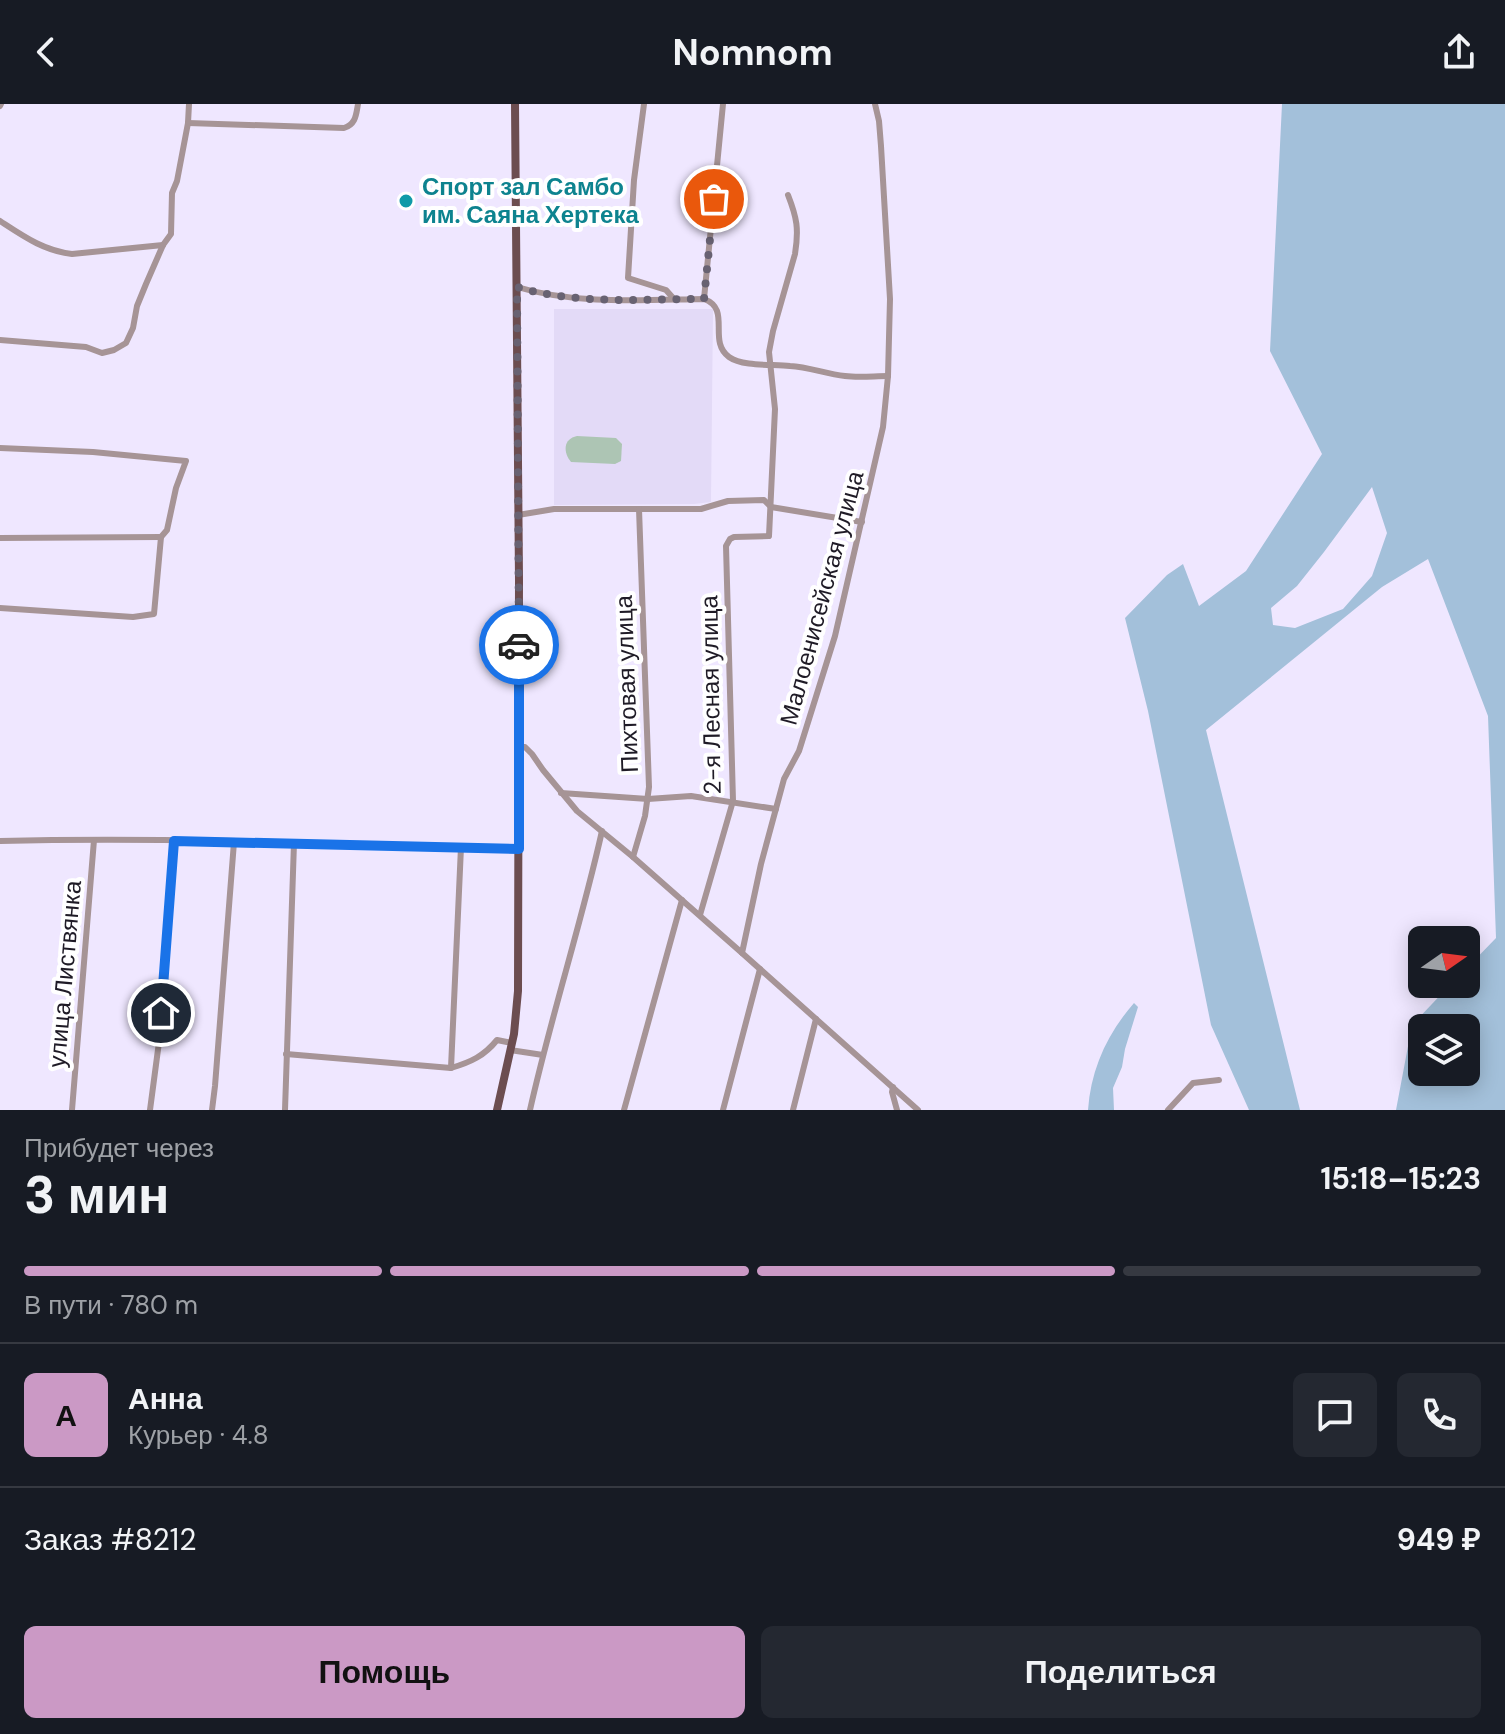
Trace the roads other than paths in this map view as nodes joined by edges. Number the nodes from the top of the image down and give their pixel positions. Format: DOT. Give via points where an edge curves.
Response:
graph roads {
  1 [pos="189,104"];
  2 [pos="358,104"];
  3 [pos="515,104"];
  4 [pos="644,104"];
  5 [pos="723,104"];
  6 [pos="875,104"];
  7 [pos="188,123"];
  8 [pos="788,195"];
  9 [pos="0,221"];
  10 [pos="163,245"];
  11 [pos="517,287"];
  12 [pos="674,299"];
  13 [pos="704,299"];
  14 [pos="0,340"];
  15 [pos="770,365"];
  16 [pos="888,376"];
  17 [pos="0,448"];
  18 [pos="771,507"];
  19 [pos="639,509"];
  20 [pos="518,515"];
  21 [pos="862,522"];
  22 [pos="161,537"];
  23 [pos="0,538"];
  24 [pos="0,608"];
  25 [pos="519,747"];
  26 [pos="561,793"];
  27 [pos="648,799"];
  28 [pos="733,801"];
  29 [pos="776,809"];
  30 [pos="602,831"];
  31 [pos="94,840"];
  32 [pos="0,841"];
  33 [pos="174,841"];
  34 [pos="234,842"];
  35 [pos="294,843"];
  36 [pos="461,847"];
  37 [pos="519,849"];
  38 [pos="633,857"];
  39 [pos="682,900"];
  40 [pos="700,915"];
  41 [pos="742,953"];
  42 [pos="760,969"];
  43 [pos="816,1019"];
  44 [pos="511,1046"];
  45 [pos="286,1054"];
  46 [pos="543,1055"];
  47 [pos="451,1068"];
  48 [pos="1219,1080"];
  49 [pos="893,1087"];
  50 [pos="72,1110"];
  51 [pos="150,1110"];
  52 [pos="212,1110"];
  53 [pos="285,1110"];
  54 [pos="497,1110"];
  55 [pos="530,1110"];
  56 [pos="624,1110"];
  57 [pos="723,1110"];
  58 [pos="793,1110"];
  59 [pos="897,1110"];
  60 [pos="918,1110"];
  61 [pos="1168,1110"];
  1 -- 7 [label="street"];
  2 -- 7 [label="street" via="354,121 344,128"];
  3 -- 11 [label="main road"];
  4 -- 12 [label="street" via="628,278 666,290"];
  5 -- 13 [label="street"];
  6 -- 16 [label="street, Малоенисейская улица" via="890,299"];
  7 -- 10 [label="street" via="172,193 171,234"];
  8 -- 15 [label="street" via="797,219 797,241 773,331"];
  9 -- 10 [label="street" via="58,253"];
  10 -- 14 [label="street" via="126,343 114,350 102,353"];
  11 -- 12 [label="street" via="582,298"];
  11 -- 20 [label="main road"];
  12 -- 13 [label="street"];
  13 -- 15 [label="street" via="718,310 720,341 731,358"];
  15 -- 16 [label="street"];
  15 -- 18 [label="street" via="775,409"];
  16 -- 21 [label="street, Малоенисейская улица" via="883,427"];
  17 -- 22 [label="street" via="186,461"];
  18 -- 19 [label="street" via="764,500 747,499 701,509"];
  18 -- 21 [label="street"];
  18 -- 28 [label="street, 2-я Лесная улица" via="769,536 734,537 726,546"];
  19 -- 20 [label="street" via="554,509"];
  19 -- 27 [label="street, Пихтовая улица"];
  20 -- 25 [label="main road"];
  21 -- 29 [label="street, Малоенисейская улица" via="835,636"];
  22 -- 23 [label="street"];
  22 -- 24 [label="street" via="154,614"];
  25 -- 26 [label="street" via="532,754"];
  25 -- 37 [label="main road"];
  26 -- 27 [label="street"];
  26 -- 30 [label="street"];
  27 -- 28 [label="street" via="691,796"];
  27 -- 38 [label="street, Пихтовая улица"];
  28 -- 29 [label="street"];
  28 -- 40 [label="street, 2-я Лесная улица"];
  29 -- 41 [label="street, Малоенисейская улица"];
  30 -- 38 [label="street"];
  30 -- 46 [label="street"];
  31 -- 32 [label="street"];
  31 -- 33 [label="street"];
  31 -- 50 [label="street, улица Листвянка"];
  33 -- 34 [label="street"];
  33 -- 51 [label="street"];
  34 -- 35 [label="street"];
  34 -- 52 [label="street"];
  35 -- 36 [label="street"];
  35 -- 45 [label="street"];
  36 -- 37 [label="street"];
  36 -- 47 [label="street"];
  37 -- 44 [label="main road" via="518,991"];
  38 -- 39 [label="street"];
  39 -- 40 [label="street"];
  39 -- 56 [label="street"];
  40 -- 41 [label="street"];
  41 -- 42 [label="street"];
  42 -- 43 [label="street"];
  42 -- 57 [label="street"];
  43 -- 49 [label="street"];
  43 -- 58 [label="street"];
  44 -- 46 [label="street"];
  44 -- 47 [label="street" via="497,1040 471,1062"];
  44 -- 54 [label="main road"];
  45 -- 47 [label="street"];
  45 -- 53 [label="street"];
  46 -- 55 [label="street"];
  48 -- 61 [label="street" via="1193,1083"];
  49 -- 59 [label="street"];
  49 -- 60 [label="street"];
}
